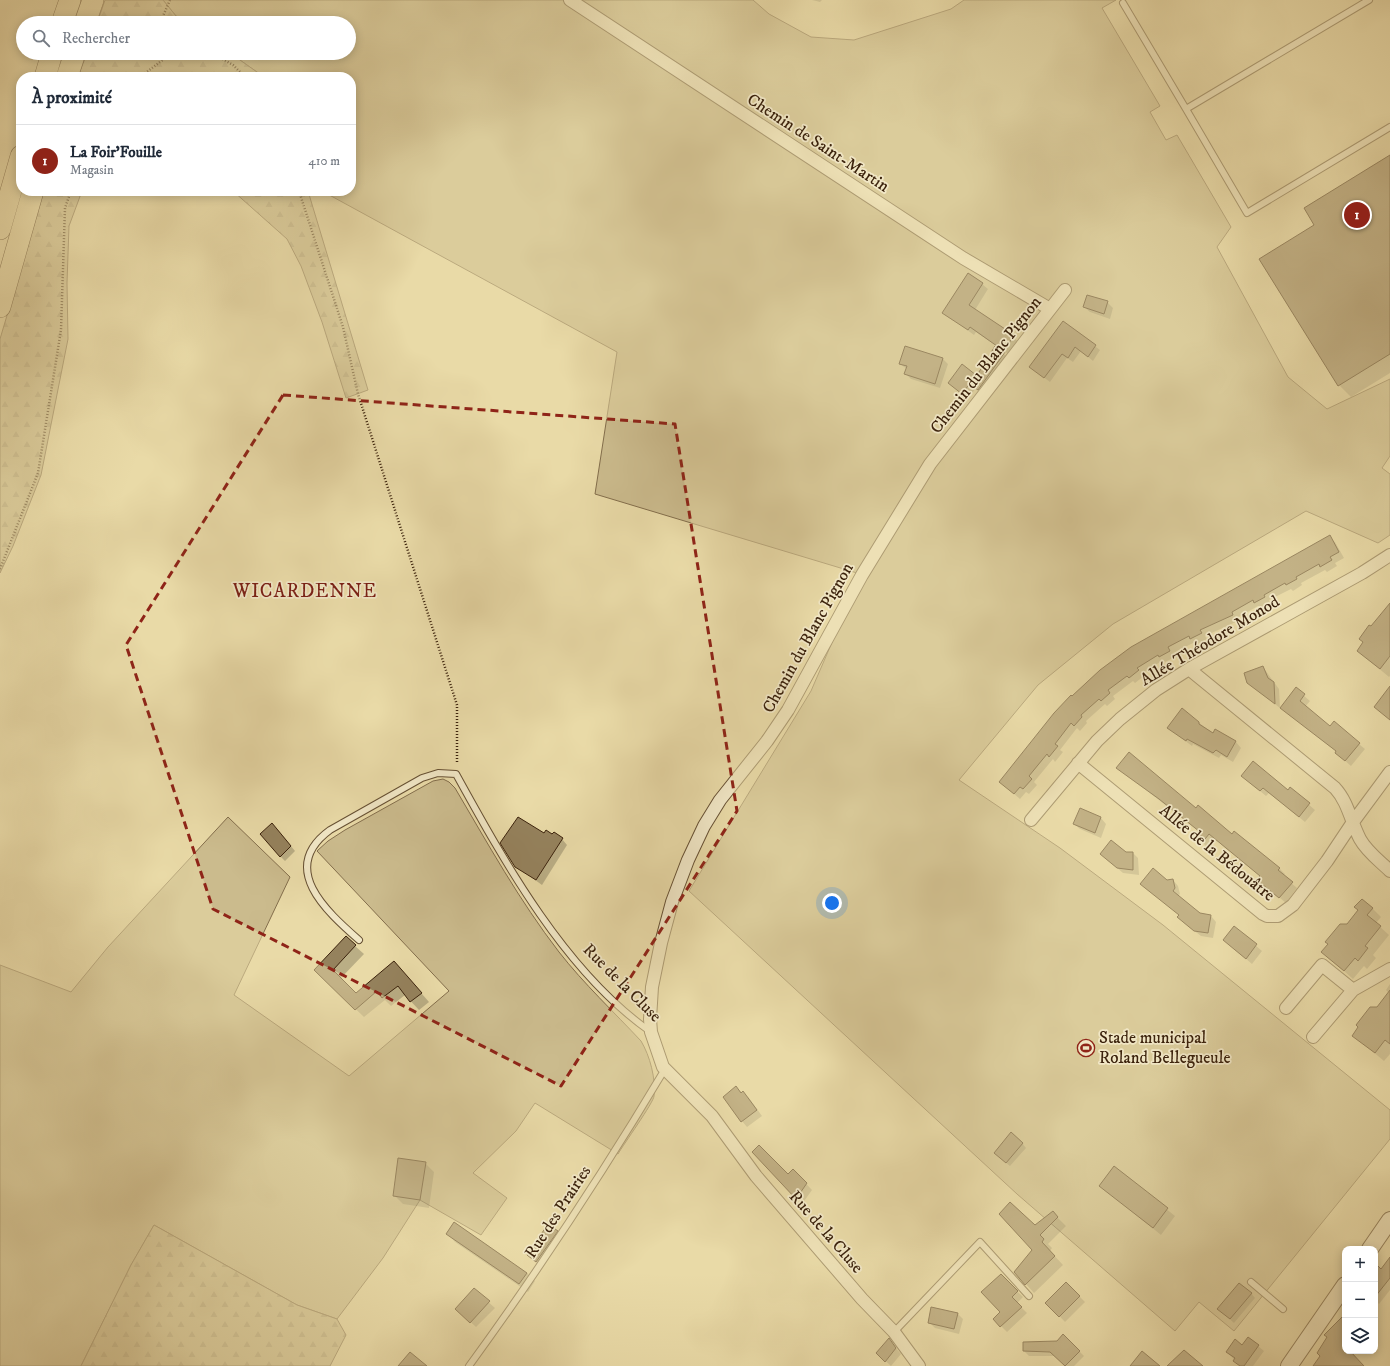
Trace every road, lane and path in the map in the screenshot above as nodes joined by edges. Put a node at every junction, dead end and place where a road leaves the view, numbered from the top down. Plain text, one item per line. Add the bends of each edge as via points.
1 (70, 0) edge
2 (93, 0) edge
3 (170, 0) edge
4 (570, 0) edge
5 (1368, 0) edge
6 (1123, 3) dead end
7 (64, 16) edge
8 (87, 16) edge
9 (163, 16) edge
10 (50, 60) edge
11 (73, 60) edge
12 (163, 60) edge
13 (224, 60) edge
14 (46, 72) edge
15 (69, 72) edge
16 (147, 72) edge
17 (240, 72) edge
18 (1186, 109) junction
19 (1390, 127) edge
20 (16, 174) edge
21 (32, 196) edge
22 (69, 196) edge
23 (301, 196) edge
24 (0, 230) edge
25 (1065, 290) dead end
26 (0, 307) edge
27 (1050, 309) junction
28 (1390, 555) edge
29 (0, 569) edge
30 (1190, 669) junction
31 (1078, 763) junction
32 (1390, 772) edge
33 (456, 774) junction
34 (1031, 820) dead end
35 (1353, 822) junction
36 (1390, 871) edge
37 (359, 940) dead end
38 (1390, 969) edge
39 (1353, 990) junction
40 (1286, 1008) dead end
41 (651, 1032) junction
42 (1312, 1037) dead end
43 (665, 1070) junction
44 (1390, 1220) edge
45 (1372, 1246) edge
46 (1251, 1282) dead end
47 (1342, 1289) edge
48 (1029, 1296) dead end
49 (1282, 1309) dead end
50 (894, 1332) junction
51 (469, 1366) edge
52 (919, 1366) edge
53 (1289, 1366) edge

1 - 7 highway
2 - 8 highway
3 - 9 path
4 - 27 street, Chemin de Saint-Martin via 963,258
5 - 18 lane
6 - 18 lane
10 - 14 highway
11 - 15 highway
12 - 16 path
13 - 17 path
18 - 19 lane via 1247,213
20 - 24 highway
21 - 26 highway
22 - 29 path via 65,208 61,330 38,473
23 - 33 path via 343,327 358,394 457,705
25 - 27 street, Chemin du Blanc Pignon
27 - 41 street, Chemin du Blanc Pignon via 930,464 862,575 782,721 720,800 704,826 682,873 661,943 652,988
28 - 30 street, Allée Théodore Monod via 1354,578
30 - 31 street, Allée Théodore Monod via 1156,690 1120,719
30 - 35 street via 1335,788 1340,793
31 - 34 street, Allée Théodore Monod
31 - 35 street, Allée de la Bédouâtre via 1267,916 1284,914 1294,905 1328,861
32 - 35 street, Allée de la Bédouâtre
33 - 37 lane via 438,773 422,778 330,830 315,843 309,854 306,873 310,885 334,917
33 - 41 lane, Rue de la Cluse via 516,878 563,946 622,1009
35 - 36 street via 1364,846
38 - 39 street
39 - 40 street via 1322,965
39 - 42 street
41 - 43 street, Rue de la Cluse
43 - 50 street, Rue de la Cluse via 712,1116 756,1176 868,1306
43 - 51 lane, Rue des Prairies via 536,1272
44 - 45 main road
46 - 49 lane
47 - 53 main road
48 - 50 lane via 980,1242
50 - 52 street, Rue de la Cluse

